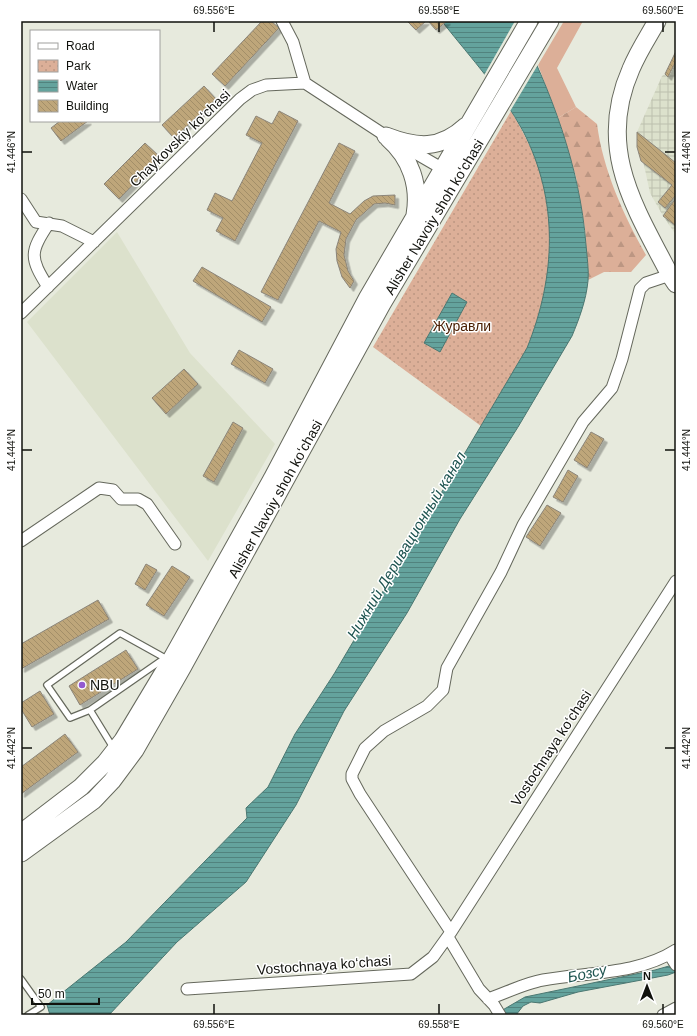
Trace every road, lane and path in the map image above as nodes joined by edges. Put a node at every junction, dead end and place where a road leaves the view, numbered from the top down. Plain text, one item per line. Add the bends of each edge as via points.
1 (282, 21) edge
2 (529, 21) edge
3 (550, 21) edge
4 (656, 23) edge
5 (305, 83) junction
6 (476, 112) junction
7 (386, 136) junction
8 (443, 169) junction
9 (458, 178) junction
10 (21, 199) edge
11 (415, 217) junction
12 (49, 224) junction
13 (94, 242) junction
14 (673, 280) edge
15 (48, 286) junction
16 (21, 313) edge
17 (21, 541) edge
18 (175, 544) dead end
19 (676, 581) edge
20 (168, 659) junction
21 (90, 710) junction
22 (116, 751) junction
23 (21, 833) edge
24 (21, 853) edge
25 (450, 935) junction
26 (672, 952) edge
27 (676, 965) edge
28 (21, 979) edge
29 (187, 989) dead end
30 (494, 1006) edge
31 (676, 1008) edge
32 (28, 1015) edge
33 (662, 1015) edge

1 - 5 street via 293,42
2 - 6 main road
3 - 9 main road, Alisher Navoiy shoh koʻchasi
4 - 14 main road via 634,62 625,85 618,120 618,149 629,192
5 - 7 street
5 - 13 street, Chaykovskiy ko‘chasi via 266,85 252,90 240,99
6 - 7 main road via 460,132 436,144 414,145
6 - 8 main road, Alisher Navoiy shoh koʻchasi
7 - 8 street
7 - 11 main road via 401,150 411,170 417,199
8 - 9 main road
8 - 11 main road, Alisher Navoiy shoh koʻchasi
9 - 24 main road, Alisher Navoiy shoh koʻchasi via 382,304 135,750 112,782 94,800
10 - 12 street via 36,222
11 - 20 main road, Alisher Navoiy shoh koʻchasi via 368,297 272,478
12 - 13 street via 62,226
12 - 15 street via 33,249 34,260
13 - 15 street, Chaykovskiy ko‘chasi
14 - 25 street via 646,283 640,289 615,383 583,422 523,525 501,572 447,668 442,690 427,706 384,731 367,746 352,774 354,784
15 - 16 street, Chaykovskiy ko‘chasi
17 - 18 street via 99,488 113,490 121,499 138,499 147,504
19 - 25 street, Vostochnaya ko‘chasi
20 - 21 lane
20 - 21 lane via 120,633 47,685 70,718
20 - 22 main road, Alisher Navoiy shoh koʻchasi
21 - 22 lane
22 - 23 main road, Alisher Navoiy shoh koʻchasi via 77,791
25 - 29 street, Vostochnaya ko‘chasi via 433,957 411,974
25 - 30 street via 479,989
26 - 27 street
26 - 30 street via 645,965 542,980
28 - 32 lane via 41,1007
31 - 33 street

